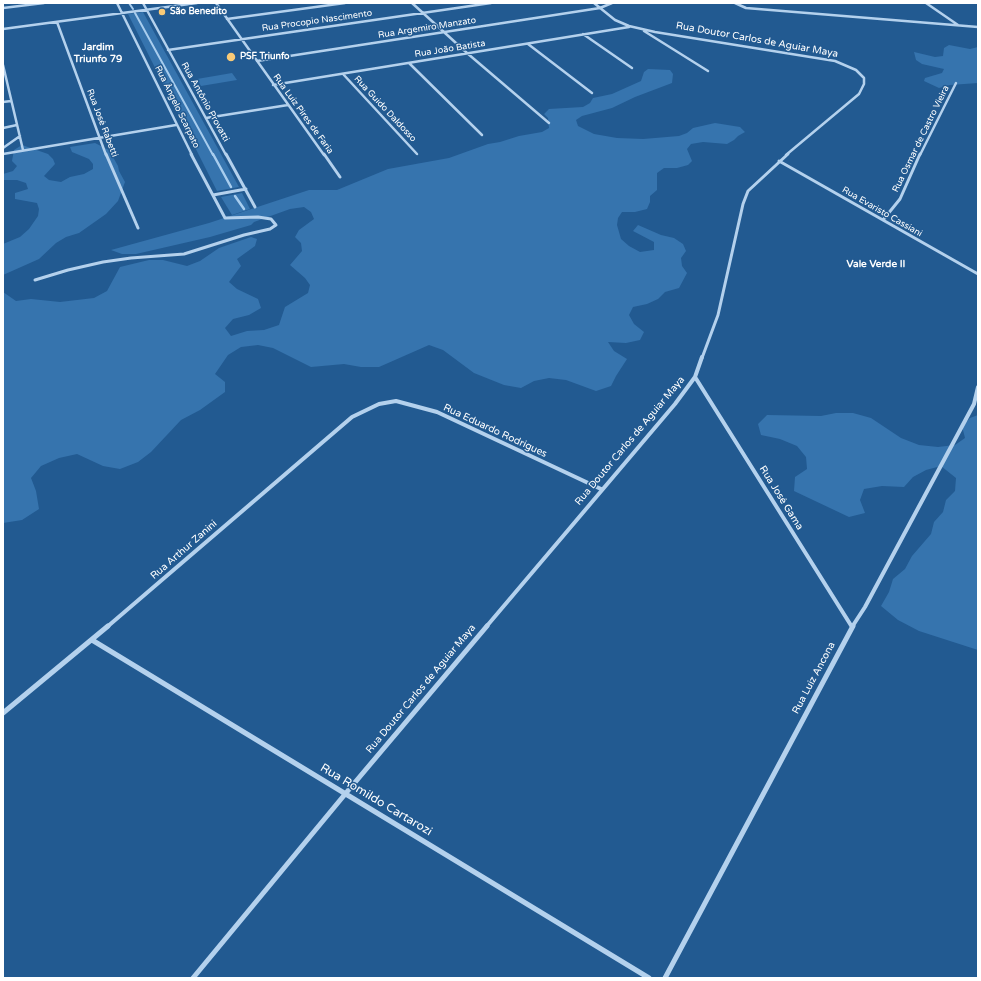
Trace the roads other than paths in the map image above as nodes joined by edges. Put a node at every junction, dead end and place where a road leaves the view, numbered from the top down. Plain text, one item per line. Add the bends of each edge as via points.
1 (44, 3) edge
2 (117, 3) edge
3 (143, 3) edge
4 (198, 3) edge
5 (216, 3) edge
6 (345, 3) edge
7 (412, 3) edge
8 (491, 3) edge
9 (594, 3) edge
10 (612, 3) edge
11 (735, 3) edge
12 (926, 3) edge
13 (3, 8) edge
14 (600, 8) junction
15 (147, 10) junction
16 (123, 13) junction
17 (423, 13) junction
18 (227, 19) junction
19 (57, 22) junction
20 (629, 26) junction
21 (959, 26) junction
22 (978, 27) edge
23 (3, 29) edge
24 (642, 30) junction
25 (444, 32) junction
26 (583, 34) junction
27 (242, 39) junction
28 (528, 44) junction
29 (168, 50) junction
30 (467, 53) junction
31 (257, 61) junction
32 (409, 63) junction
33 (3, 65) edge
34 (632, 68) dead end
35 (708, 71) dead end
36 (4, 74) edge
37 (342, 74) junction
38 (956, 83) dead end
39 (273, 85) junction
40 (592, 93) dead end
41 (11, 100) junction
42 (3, 102) edge
43 (288, 105) junction
44 (206, 118) junction
45 (549, 122) dead end
46 (17, 125) junction
47 (176, 125) junction
48 (3, 128) edge
49 (482, 135) dead end
50 (20, 136) junction
51 (99, 138) junction
52 (3, 148) edge
53 (23, 150) junction
54 (3, 154) edge
55 (417, 154) dead end
56 (779, 161) junction
57 (340, 177) dead end
58 (246, 190) junction
59 (213, 195) junction
60 (255, 206) dead end
61 (883, 220) junction
62 (138, 228) dead end
63 (978, 274) edge
64 (35, 280) dead end
65 (695, 377) junction
66 (978, 387) edge
67 (379, 404) joint
68 (601, 489) junction
69 (852, 628) junction
70 (92, 640) junction
71 (3, 713) edge
72 (346, 793) junction
73 (193, 978) edge
74 (650, 978) edge
75 (665, 978) edge

1 - 13 street
2 - 16 street, Rua Ângelo Scarpato
3 - 15 street, Rua Antônio Provatti
4 - 15 street
5 - 18 street, Rua Luiz Pires de Faria
6 - 18 street
7 - 17 street
8 - 17 street, Rua Procopio Nascimento
9 - 14 street, Rua Doutor Carlos de Aguiar Maya
10 - 14 street, Rua Argemiro Manzato
11 - 21 street via 746,8
12 - 21 street
14 - 20 street, Rua Doutor Carlos de Aguiar Maya
14 - 25 street, Rua Argemiro Manzato
15 - 16 street
15 - 29 street, Rua Antônio Provatti
16 - 19 street
16 - 47 street, Rua Ângelo Scarpato
17 - 25 street
17 - 27 street, Rua Procopio Nascimento
18 - 27 street, Rua Luiz Pires de Faria
19 - 23 street
19 - 51 street, Rua José Rabetti
20 - 24 street, Rua Doutor Carlos de Aguiar Maya
20 - 26 street, Rua João Batista
21 - 22 street
24 - 35 street
24 - 56 street, Rua Doutor Carlos de Aguiar Maya via 835,61 856,70 864,78 859,94
25 - 30 street
25 - 31 street, Rua Argemiro Manzato
26 - 28 street, Rua João Batista
26 - 34 street
27 - 29 street, Rua Procopio Nascimento
27 - 31 street, Rua Luiz Pires de Faria
28 - 30 street, Rua João Batista
28 - 40 street
29 - 44 street, Rua Antônio Provatti
30 - 32 street, Rua João Batista
30 - 45 street
31 - 39 street, Rua Luiz Pires de Faria
32 - 37 street, Rua João Batista
32 - 49 street
33 - 36 street
36 - 41 street
37 - 39 street, Rua João Batista
37 - 55 street, Rua Guido Daldosso
38 - 61 street, Rua Osmar de Castro Vieira via 910,174 900,200
39 - 43 street, Rua Luiz Pires de Faria
41 - 42 street
41 - 46 street
43 - 44 street
43 - 57 street, Rua Luiz Pires de Faria
44 - 58 street, Rua Antônio Provatti
46 - 48 street
46 - 50 street
47 - 51 street
47 - 59 street, Rua Ângelo Scarpato
50 - 52 street
50 - 53 street
51 - 53 street
51 - 62 street, Rua José Rabetti
53 - 54 street
56 - 61 street, Rua Evaristo Cassiani
56 - 65 street, Rua Doutor Carlos de Aguiar Maya via 748,191 745,198 718,315
58 - 59 street
58 - 60 street, Rua Antônio Provatti
59 - 64 street, Rua Ângelo Scarpato via 225,218 258,217 271,219 276,225 184,254 103,262
61 - 63 street, Rua Evaristo Cassiani
65 - 68 street, Rua Doutor Carlos de Aguiar Maya via 675,404
65 - 69 street, Rua José Gama
66 - 69 street, Rua Luiz Ancona via 974,404
67 - 68 street, Rua Eduardo Rodrigues via 396,401 437,412
67 - 70 street, Rua Arthur Zanini via 352,417
68 - 72 street, Rua Doutor Carlos de Aguiar Maya
69 - 75 street, Rua Luiz Ancona
70 - 71 street, Rua Arthur Zanini
70 - 72 street, Rua Romildo Cartarozi
72 - 73 street, Rua Doutor Carlos de Aguiar Maya
72 - 74 street, Rua Romildo Cartarozi

